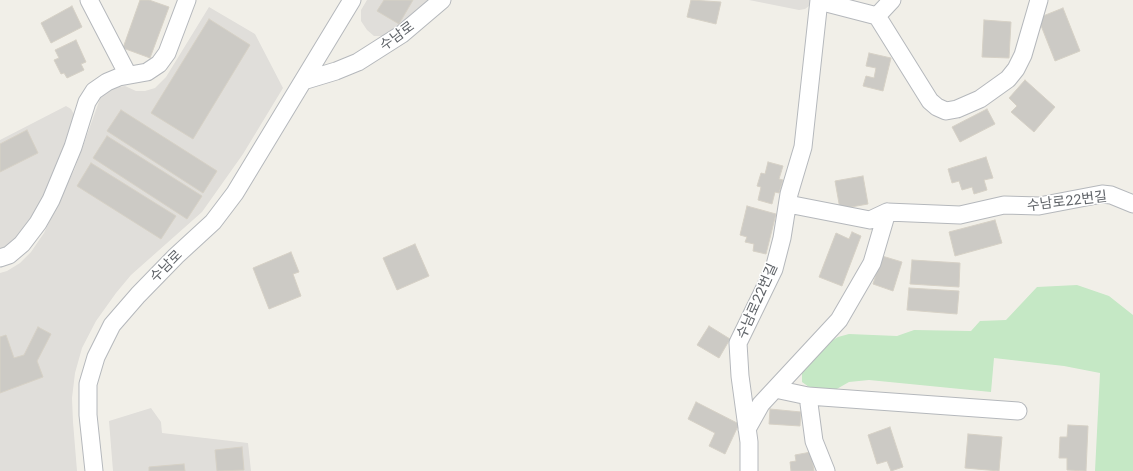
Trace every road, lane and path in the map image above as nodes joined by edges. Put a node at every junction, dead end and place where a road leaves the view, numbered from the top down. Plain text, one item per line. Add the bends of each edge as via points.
1 (89, 0) edge
2 (187, 0) edge
3 (352, 0) edge
4 (442, 0) edge
5 (892, 0) edge
6 (1039, 0) edge
7 (819, 1) edge
8 (877, 16) junction
9 (128, 75) junction
10 (303, 81) junction
11 (788, 204) junction
12 (1133, 204) edge
13 (887, 212) junction
14 (0, 258) edge
15 (775, 389) junction
16 (808, 396) junction
17 (1018, 411) dead end
18 (747, 429) junction
19 (94, 471) edge
20 (749, 471) edge
21 (826, 471) edge

1 - 9 street
2 - 9 street via 167,53 159,64 147,72
3 - 10 street, 수남로
4 - 10 street, 수남로 via 402,34 358,62 336,72
5 - 8 street
6 - 8 street via 1016,70 980,99 946,111 930,100
7 - 8 street
7 - 11 street, 수남로22번길 via 803,147
9 - 14 street via 106,82 94,91 87,102 73,147 51,200 22,244 9,255
10 - 19 street, 수남로 via 235,193 213,222 170,261 112,325 96,357 88,384 88,415
11 - 13 street, 수남로22번길 via 870,220
11 - 18 street, 수남로22번길 via 774,269 738,343
12 - 13 street, 수남로22번길 via 1102,194 1039,206 1004,205 960,215
13 - 15 street via 872,263 839,320
15 - 16 street
15 - 18 street via 761,404
16 - 17 street
16 - 21 street via 814,441
18 - 20 street, 수남로22번길

